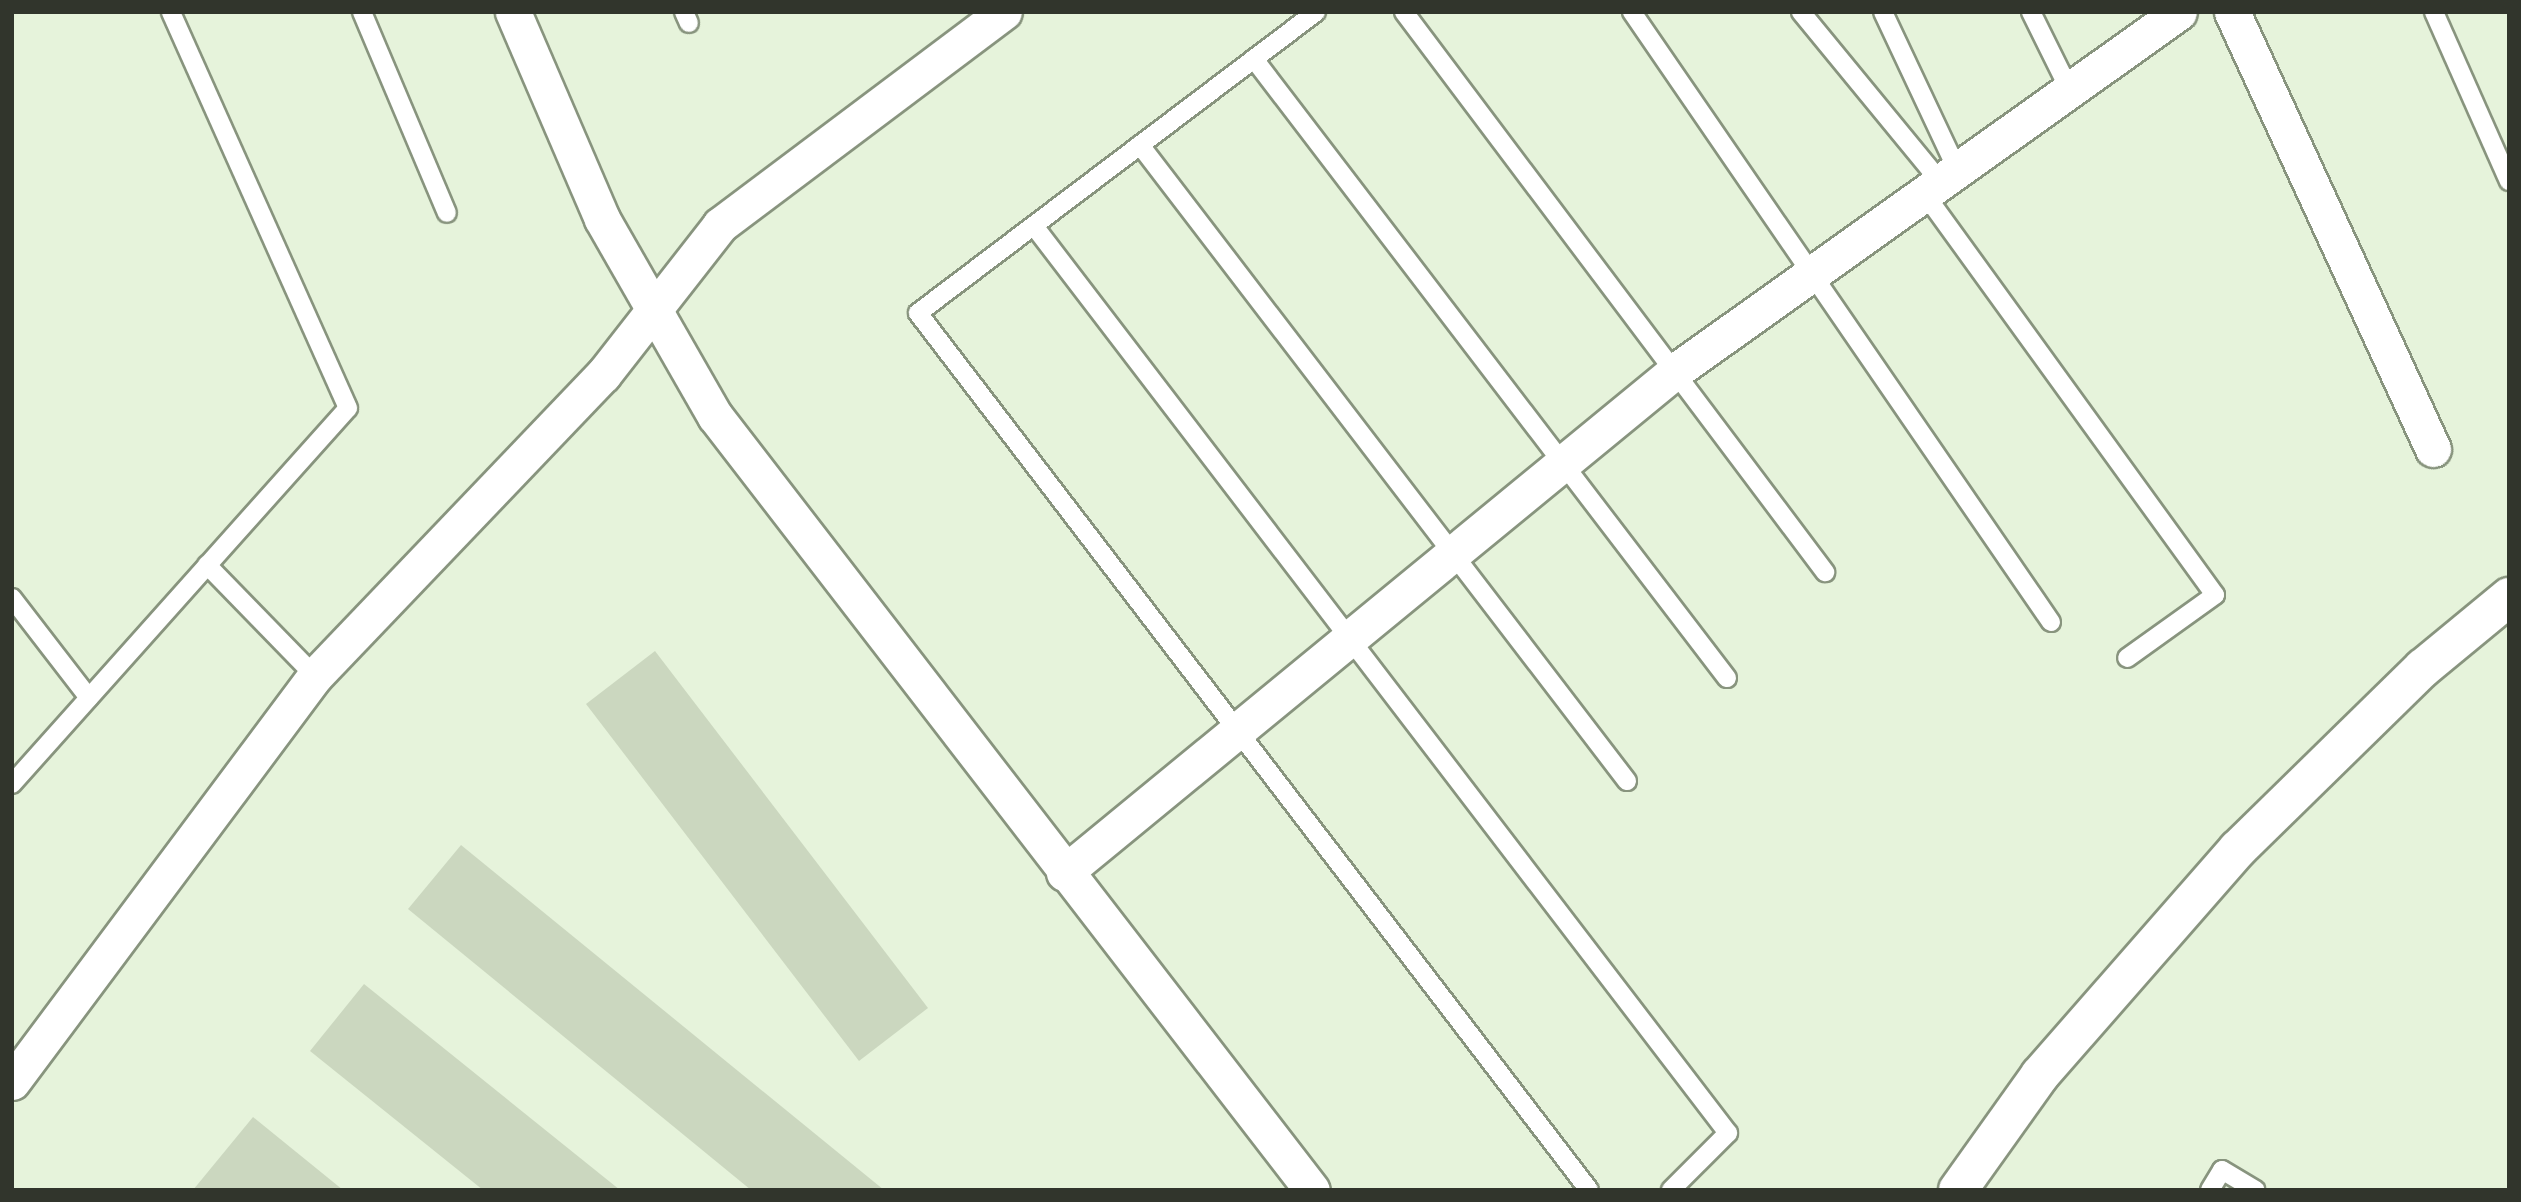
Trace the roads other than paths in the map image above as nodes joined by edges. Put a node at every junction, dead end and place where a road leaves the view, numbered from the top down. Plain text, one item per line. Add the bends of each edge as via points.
1 (170, 12) edge
2 (362, 12) edge
3 (513, 12) edge
4 (1004, 12) edge
5 (1316, 12) edge
6 (1404, 12) edge
7 (1632, 12) edge
8 (1801, 12) edge
9 (1882, 12) edge
10 (2031, 12) edge
11 (2179, 12) edge
12 (2232, 12) edge
13 (2434, 12) edge
14 (1254, 59) junction
15 (2069, 89) junction
16 (1140, 145) junction
17 (1940, 181) junction
18 (2509, 181) edge
19 (447, 213) dead end
20 (1034, 226) junction
21 (1811, 274) junction
22 (653, 312) junction
23 (1674, 372) junction
24 (2433, 449) dead end
25 (1563, 463) junction
26 (1453, 554) junction
27 (207, 565) junction
28 (1825, 572) dead end
29 (2509, 597) edge
30 (12, 598) edge
31 (2051, 622) dead end
32 (1349, 639) junction
33 (2127, 657) dead end
34 (315, 676) junction
35 (1727, 678) dead end
36 (89, 698) junction
37 (1238, 731) junction
38 (1627, 781) dead end
39 (12, 784) edge
40 (1064, 873) junction
41 (12, 1082) edge
42 (1312, 1190) edge
43 (1589, 1190) edge
44 (1671, 1190) edge
45 (1958, 1190) edge
46 (2210, 1190) edge
47 (2255, 1190) edge

1 - 27 lane via 348,408
2 - 19 lane
3 - 22 street via 602,219
4 - 22 street via 720,226
5 - 14 lane
6 - 23 lane
7 - 21 lane
8 - 17 lane
9 - 17 lane
10 - 15 lane
11 - 15 street
12 - 24 street
13 - 18 lane
14 - 16 lane
14 - 25 lane
15 - 17 street
16 - 20 lane
16 - 26 lane
17 - 21 street
17 - 33 lane via 2215,595
20 - 32 lane
20 - 37 lane via 918,313
21 - 23 street
21 - 31 lane
22 - 34 street via 603,375
22 - 40 street via 715,416
23 - 25 street
23 - 28 lane
25 - 26 street
25 - 35 lane
26 - 32 street
26 - 38 lane
27 - 34 lane
27 - 36 lane
29 - 45 street via 2423,668 2238,849 2040,1075
30 - 36 lane
32 - 37 street
32 - 44 lane via 1728,1133
34 - 41 street
36 - 39 lane
37 - 40 street
37 - 43 lane
40 - 42 street
46 - 47 lane via 2222,1170

